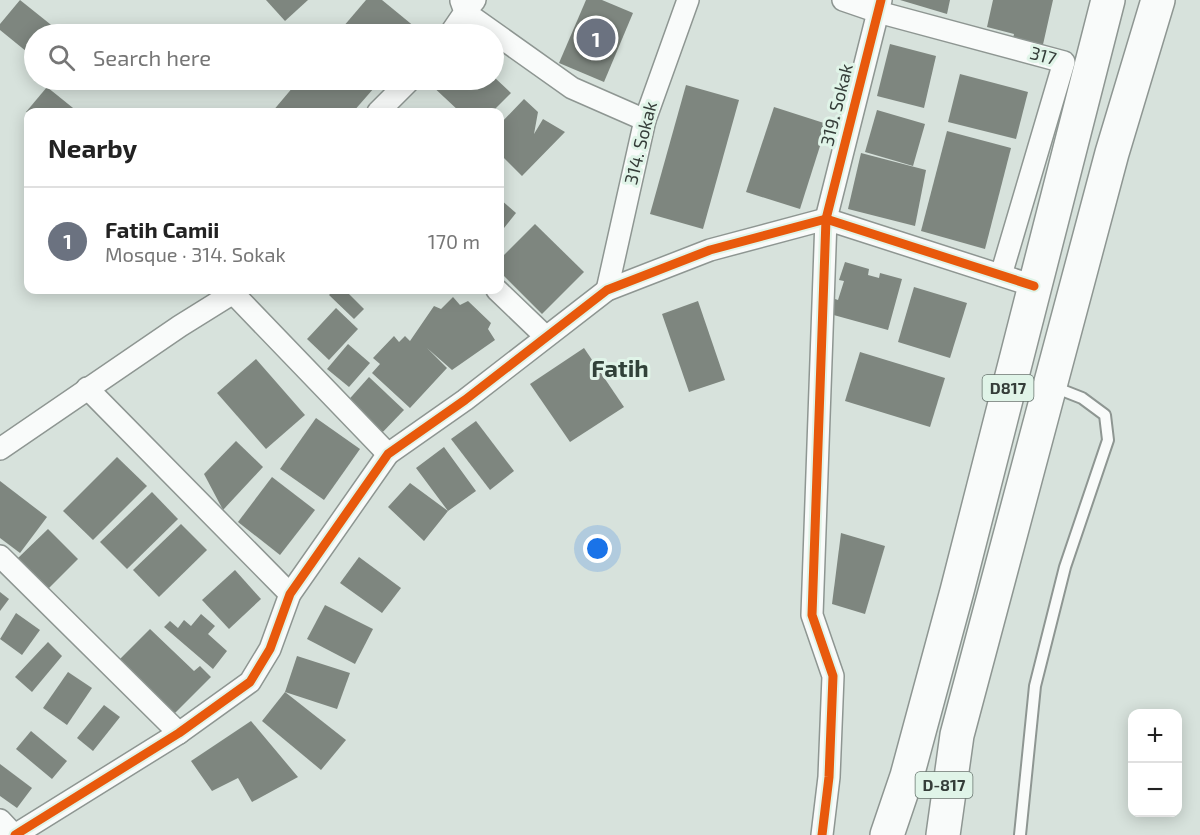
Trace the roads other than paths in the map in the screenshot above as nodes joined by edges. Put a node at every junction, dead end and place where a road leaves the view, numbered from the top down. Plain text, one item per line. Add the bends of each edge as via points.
1 (688, 0) edge
2 (843, 0) edge
3 (1108, 0) edge
4 (1158, 0) edge
5 (467, 4) edge
6 (879, 6) edge
7 (456, 24) edge
8 (492, 24) edge
9 (504, 34) edge
10 (400, 90) edge
11 (382, 108) edge
12 (645, 120) junction
13 (826, 219) junction
14 (1001, 275) junction
15 (1034, 286) junction
16 (607, 290) junction
17 (229, 294) edge
18 (237, 294) edge
19 (501, 294) edge
20 (544, 336) junction
21 (1051, 386) junction
22 (87, 388) junction
23 (0, 448) edge
24 (388, 454) junction
25 (0, 556) edge
26 (290, 594) junction
27 (180, 733) junction
28 (957, 735) junction
29 (907, 776) junction
30 (0, 820) edge
31 (15, 835) edge
32 (822, 835) edge
33 (887, 835) edge
34 (893, 835) edge
35 (931, 835) edge
36 (943, 835) edge
37 (1020, 835) edge

1 - 12 street, 314. Sokak
2 - 6 street, 317
3 - 15 highway, D817
4 - 21 highway, D817 via 1112,153
5 - 7 street
5 - 8 street
6 - 13 street, 319. Sokak
6 - 14 street, 317 via 1064,62
9 - 12 street via 572,88
10 - 11 street
12 - 16 street, 314. Sokak
13 - 14 street
13 - 16 street via 710,250
13 - 32 street, 319. Sokak via 812,615 833,676
14 - 15 street
15 - 29 highway, D817
16 - 20 street
17 - 22 street
18 - 24 street via 281,346 315,376
19 - 20 street
20 - 24 street via 465,400
21 - 28 highway, D817
21 - 37 lane via 1082,398 1105,414 1109,432 1065,567 1035,686
22 - 23 street
22 - 26 street
24 - 26 street
25 - 27 street
26 - 27 street via 270,649 250,682
27 - 31 street
28 - 35 highway, D-817
28 - 36 highway
29 - 33 highway
29 - 34 highway, D-817
30 - 31 street

